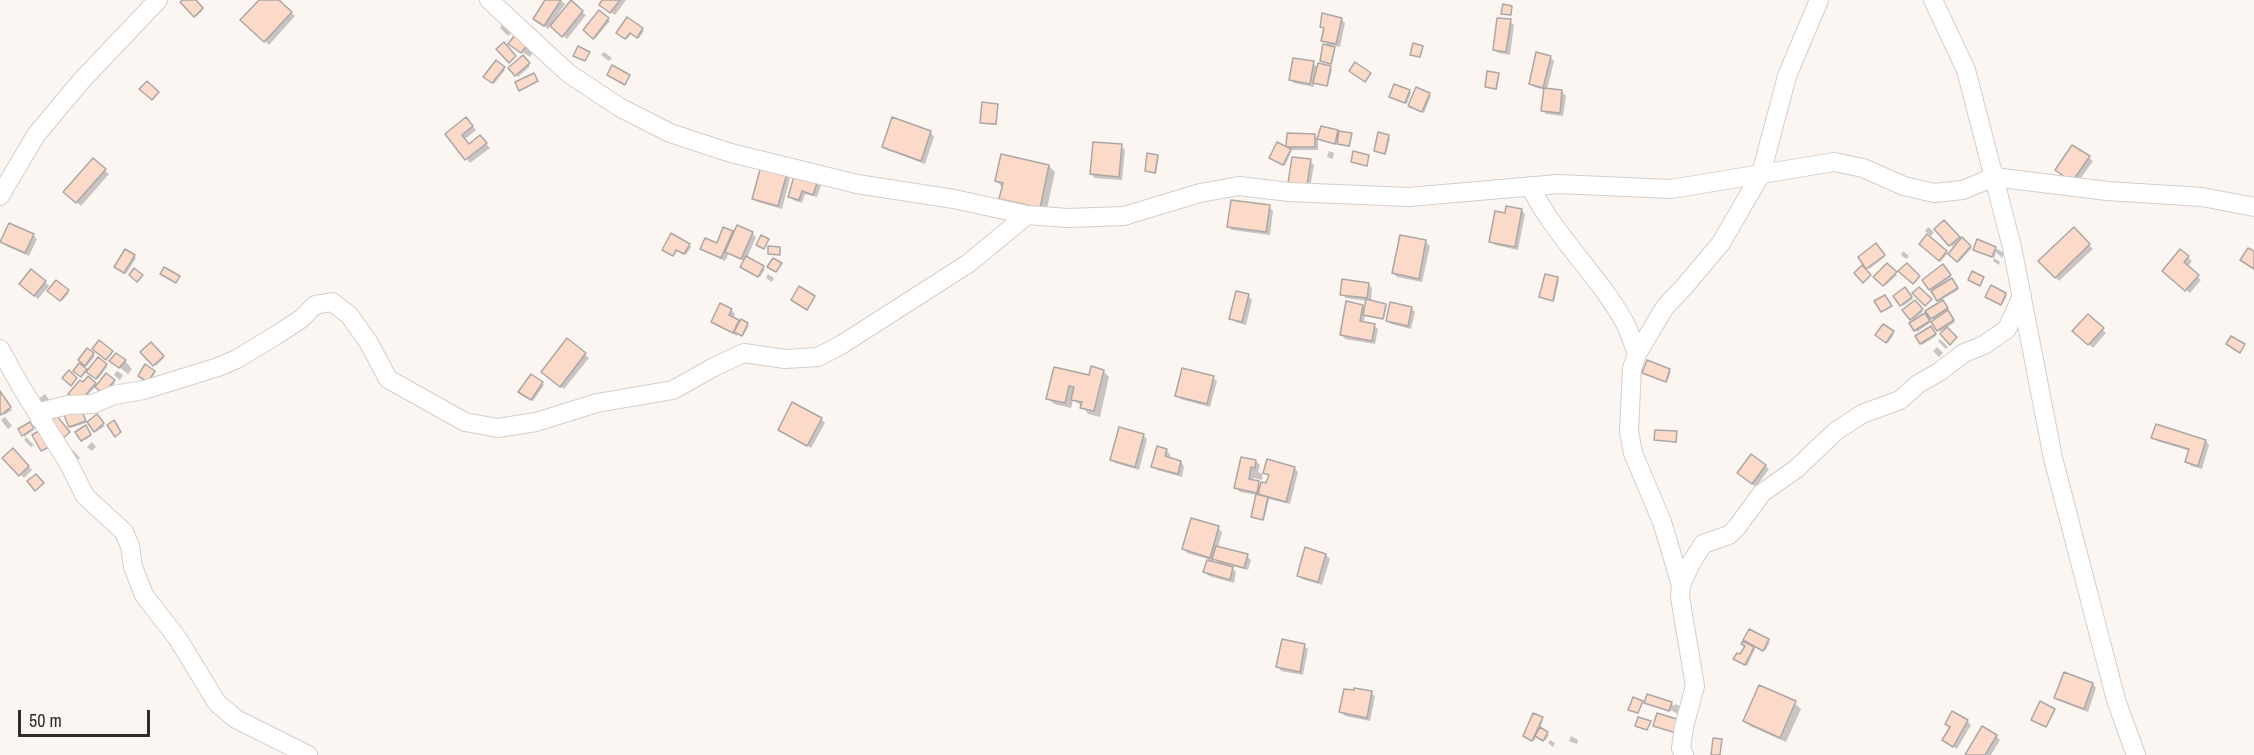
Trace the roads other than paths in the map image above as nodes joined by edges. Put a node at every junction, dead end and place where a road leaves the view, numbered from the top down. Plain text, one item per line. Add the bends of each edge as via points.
1 (158, 0) edge
2 (489, 0) edge
3 (1819, 0) edge
4 (1933, 0) edge
5 (1761, 174) junction
6 (1994, 177) junction
7 (1530, 186) junction
8 (0, 196) edge
9 (2254, 207) edge
10 (1027, 215) junction
11 (2022, 296) junction
12 (0, 349) edge
13 (1637, 354) junction
14 (40, 418) junction
15 (1681, 585) junction
16 (308, 755) edge
17 (1684, 755) edge
18 (2136, 755) edge

1 - 8 street via 36,135
2 - 10 street via 567,73 619,107 670,133 731,153 857,184
3 - 5 street via 1787,76
4 - 6 street via 1966,70
5 - 6 street via 1834,162 1934,193 1963,190
5 - 7 street via 1671,189
5 - 13 street via 1721,243 1665,307
6 - 9 street via 2202,197
6 - 11 street
7 - 10 street via 1408,197 1239,186 1200,193 1124,216
7 - 13 street via 1541,209 1626,324
10 - 14 street via 969,262 818,357 744,353 673,390 597,403 536,422 498,428 465,423 419,398 388,379 349,315 332,302 315,305 301,319 237,359 93,404 44,411
11 - 15 street via 2007,329 1964,353 1900,400 1862,414 1836,431 1796,469 1762,493 1729,535 1703,544
11 - 18 street via 2053,458 2116,700
12 - 14 street
13 - 15 street via 1632,368 1629,431 1633,453 1662,522
14 - 16 street via 85,496 124,532 144,594 178,639 217,703 236,719
15 - 17 street via 1695,686 1684,727

